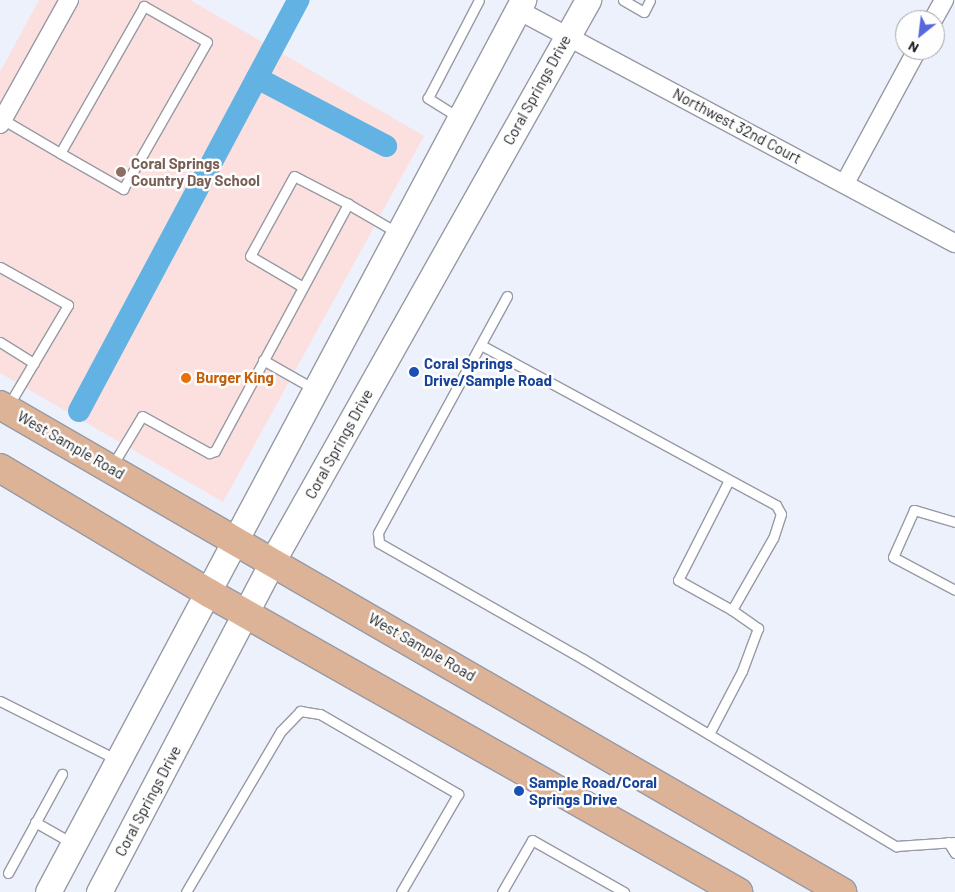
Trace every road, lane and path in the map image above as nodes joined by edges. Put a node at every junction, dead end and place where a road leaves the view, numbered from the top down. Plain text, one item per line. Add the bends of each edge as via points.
1 (69, 0) edge
2 (479, 0) edge
3 (588, 0) edge
4 (623, 0) edge
5 (650, 0) edge
6 (520, 5) edge
7 (567, 38) junction
8 (912, 60) edge
9 (460, 119) junction
10 (1, 122) edge
11 (60, 152) junction
12 (845, 183) junction
13 (348, 204) junction
14 (400, 234) junction
15 (955, 243) edge
16 (0, 267) edge
17 (303, 287) junction
18 (507, 296) dead end
19 (0, 342) edge
20 (481, 345) junction
21 (263, 360) junction
22 (34, 363) junction
23 (317, 390) junction
24 (3, 407) edge
25 (0, 468) edge
26 (111, 468) junction
27 (728, 482) junction
28 (955, 522) edge
29 (238, 540) junction
30 (273, 560) junction
31 (955, 590) edge
32 (209, 593) junction
33 (732, 610) junction
34 (246, 614) junction
35 (0, 701) edge
36 (709, 734) junction
37 (118, 760) junction
38 (62, 774) dead end
39 (35, 822) junction
40 (951, 842) edge
41 (74, 844) junction
42 (955, 853) edge
43 (8, 873) dead end
44 (48, 892) edge
45 (99, 892) edge
46 (186, 892) edge
47 (401, 892) edge
48 (502, 892) edge
49 (624, 892) edge
50 (738, 892) edge
51 (842, 892) edge

1 - 10 street
2 - 9 lane via 428,98
3 - 7 main road, Coral Springs Drive
4 - 5 lane via 644,12
6 - 7 street, Northwest 32nd Court
6 - 9 main road
7 - 12 street, Northwest 32nd Court
7 - 30 main road, Coral Springs Drive
8 - 12 street
9 - 14 main road
10 - 11 lane
11 - 11 lane via 123,189 207,42 144,6
12 - 15 street, Northwest 32nd Court
13 - 14 lane
13 - 17 lane
13 - 17 lane via 294,176 276,208 250,256
14 - 23 main road
16 - 22 lane via 68,305
17 - 21 lane
18 - 20 lane
19 - 22 lane
20 - 27 lane
20 - 36 lane via 378,533 379,543
21 - 23 lane
21 - 26 lane via 214,451 209,453 142,416
22 - 24 lane
23 - 29 main road
24 - 26 main road, West Sample Road
25 - 32 main road
26 - 29 main road, West Sample Road
27 - 33 lane via 776,505 781,514 772,538
27 - 33 lane via 678,580
28 - 31 lane via 914,510 893,557
29 - 30 main road, West Sample Road
29 - 32 main road
30 - 34 main road, Coral Springs Drive
30 - 51 main road, West Sample Road
32 - 34 main road
32 - 37 main road
33 - 36 lane via 758,628 742,671
34 - 45 main road, Coral Springs Drive
34 - 50 main road
35 - 37 lane
36 - 40 lane via 896,846
37 - 41 main road
38 - 39 lane
39 - 41 lane
39 - 43 lane
40 - 42 lane
41 - 44 main road
46 - 47 lane via 281,731 300,711 320,714 458,794
48 - 49 lane via 532,840

